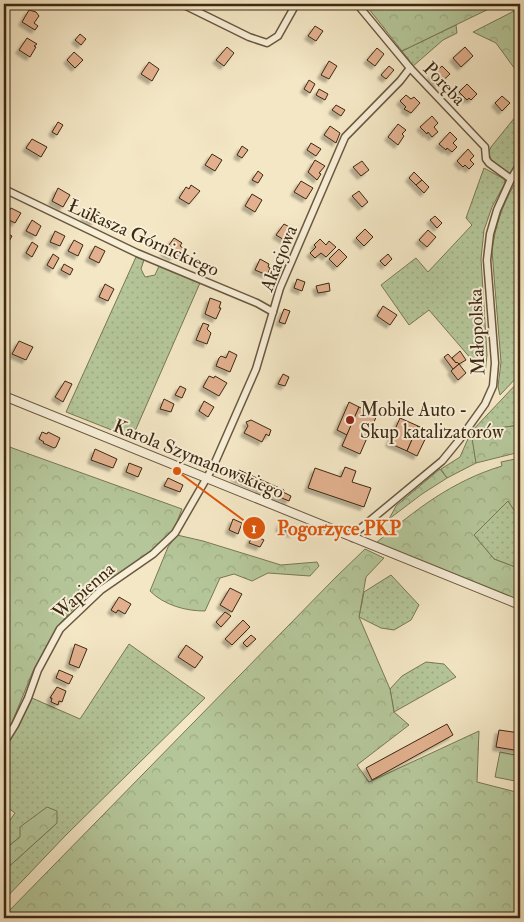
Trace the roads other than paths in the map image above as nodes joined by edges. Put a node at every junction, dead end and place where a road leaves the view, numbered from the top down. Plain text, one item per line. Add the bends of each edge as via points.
1 (182, 4) edge
2 (296, 4) edge
3 (357, 4) edge
4 (410, 68) junction
5 (520, 164) edge
6 (511, 179) junction
7 (4, 189) edge
8 (273, 312) junction
9 (4, 396) edge
10 (206, 478) junction
11 (353, 538) junction
12 (520, 605) edge
13 (4, 743) edge

1 - 2 street via 264,43 278,36
3 - 4 street, Poręba
4 - 6 street, Poręba via 485,147 486,159 492,167
4 - 8 street, Akacjowa via 345,137
5 - 6 street, Małopolska
6 - 11 street, Małopolska via 497,210 487,260 495,363 493,386 485,404 442,461 355,532
7 - 8 street, Łukasza Górnickiego via 137,253
8 - 10 street, Akacjowa via 256,368
9 - 10 street, Karola Szymanowskiego
10 - 11 street, Karola Szymanowskiego
10 - 13 street, Wapienna via 175,533 153,554 84,604 60,629
11 - 12 street, Karola Szymanowskiego

